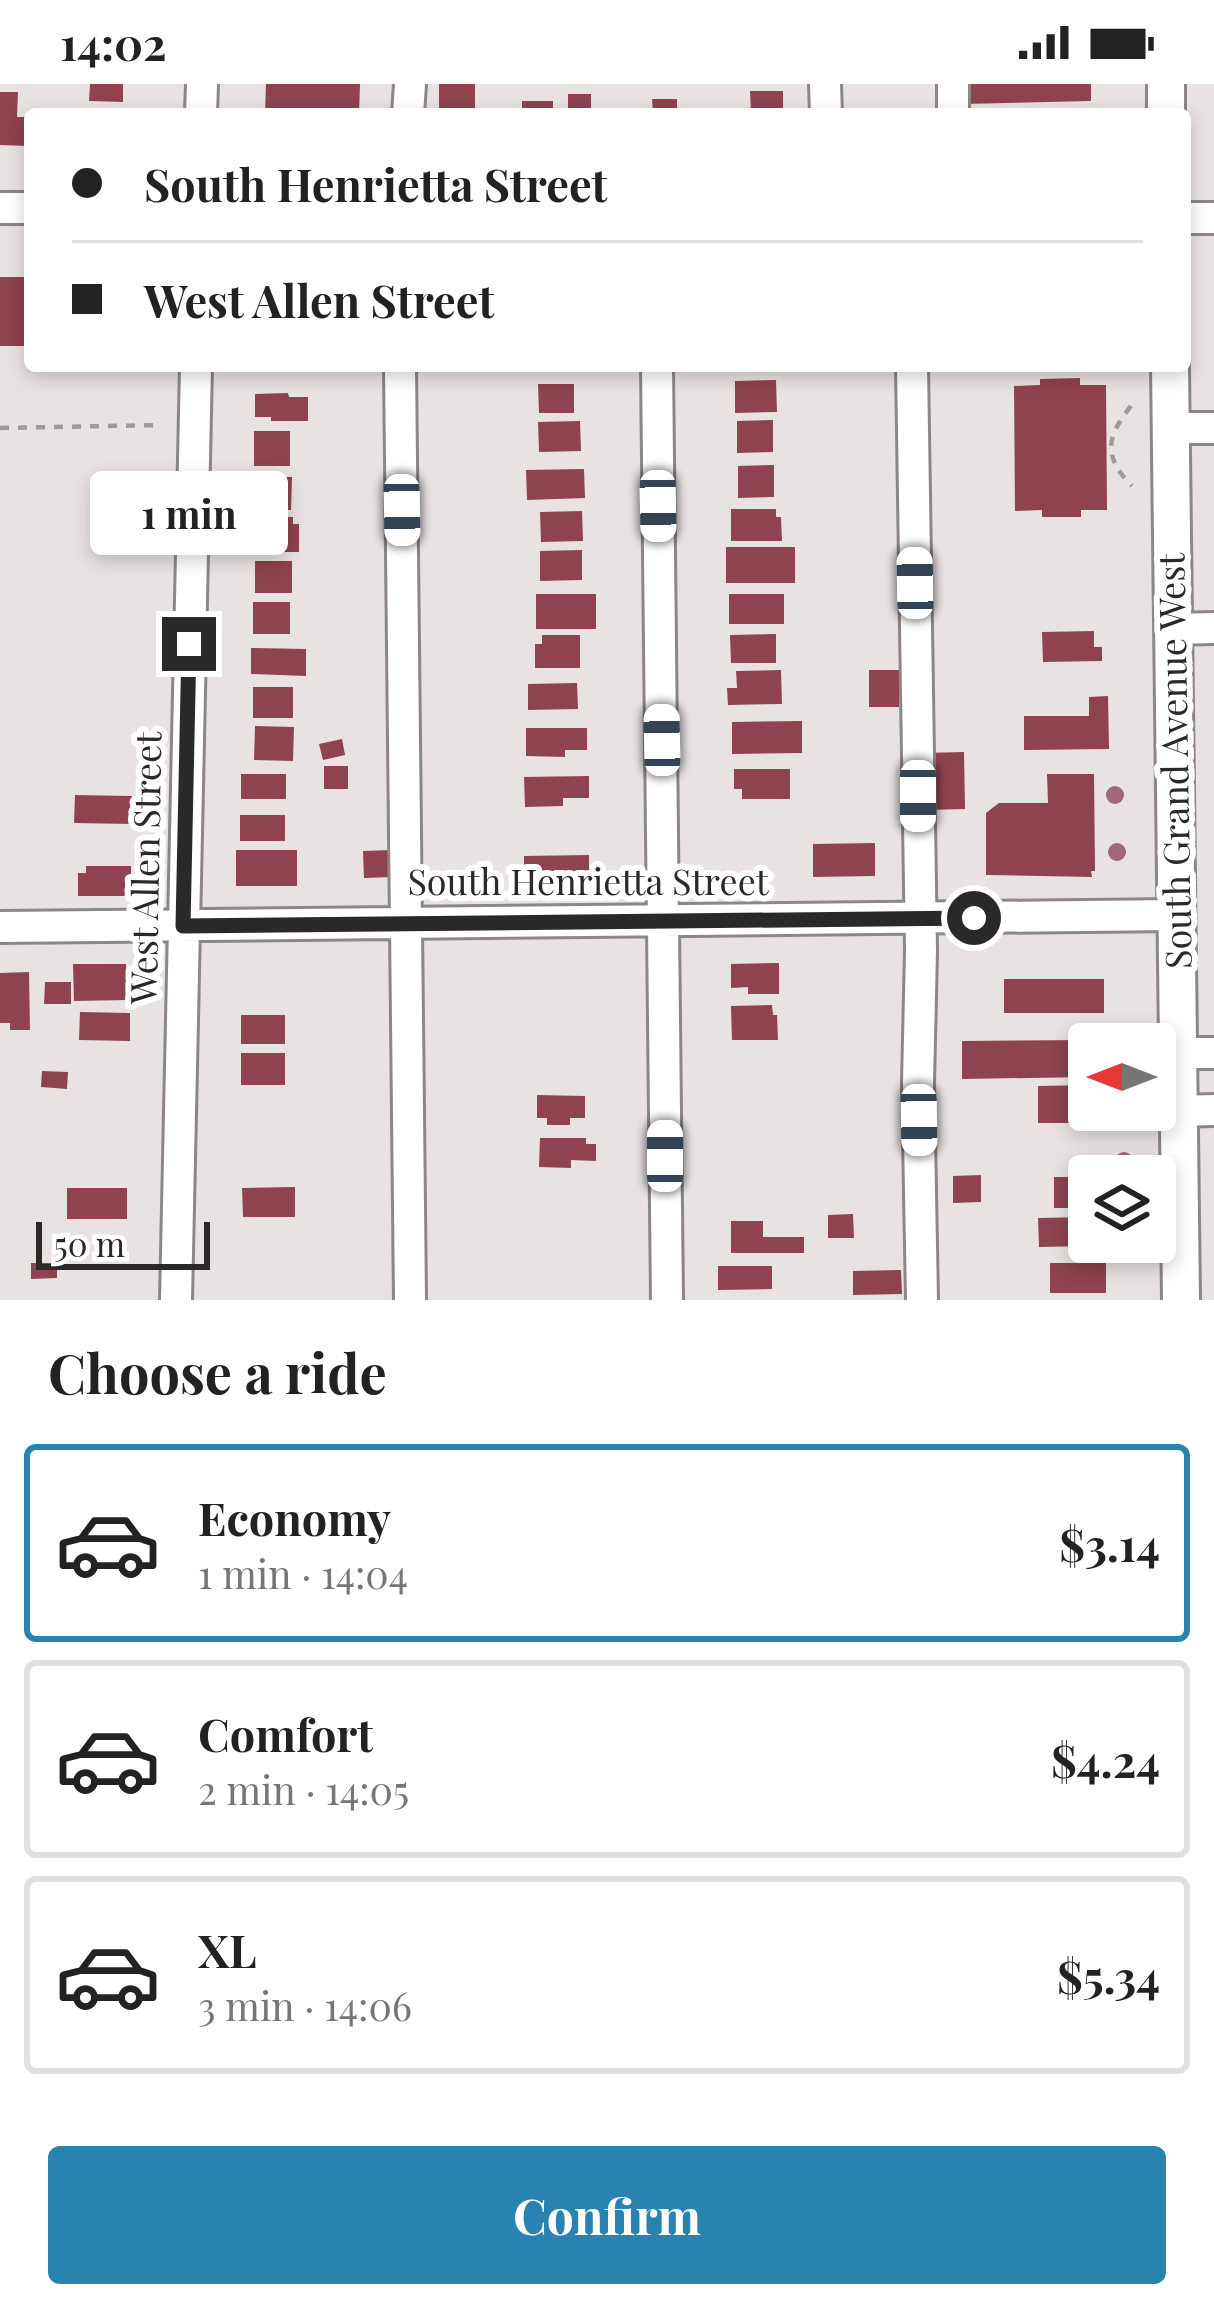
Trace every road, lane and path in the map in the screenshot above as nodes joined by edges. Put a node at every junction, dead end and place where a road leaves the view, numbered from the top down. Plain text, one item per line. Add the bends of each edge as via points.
1 (196, 372) edge
2 (400, 372) edge
3 (657, 372) edge
4 (912, 372) edge
5 (1170, 372) edge
6 (1131, 406) dead end
7 (162, 425) dead end
8 (0, 428) edge
9 (1172, 428) junction
10 (1214, 428) edge
11 (1132, 486) dead end
12 (1214, 628) edge
13 (1172, 629) junction
14 (1177, 915) junction
15 (920, 919) junction
16 (663, 920) junction
17 (406, 923) junction
18 (183, 926) junction
19 (0, 927) edge
20 (1196, 1053) edge
21 (1196, 1110) edge
22 (176, 1300) edge
23 (410, 1300) edge
24 (667, 1300) edge
25 (922, 1300) edge
26 (1181, 1300) edge

1 - 18 street, West Allen Street
2 - 17 street
3 - 16 street
4 - 15 street
5 - 9 main road, South Grand Avenue West
6 - 11 path via 1109,453
7 - 8 path
9 - 10 street
9 - 13 main road, South Grand Avenue West
12 - 13 street
13 - 14 main road, South Grand Avenue West
14 - 15 street, South Henrietta Street
14 - 20 main road, South Grand Avenue West
15 - 16 street, South Henrietta Street
15 - 25 street
16 - 17 street, South Henrietta Street
16 - 24 street
17 - 18 street, South Henrietta Street
17 - 23 street
18 - 19 street, South Henrietta Street
18 - 22 street, West Allen Street
20 - 21 main road, South Grand Avenue West
21 - 26 main road, South Grand Avenue West

